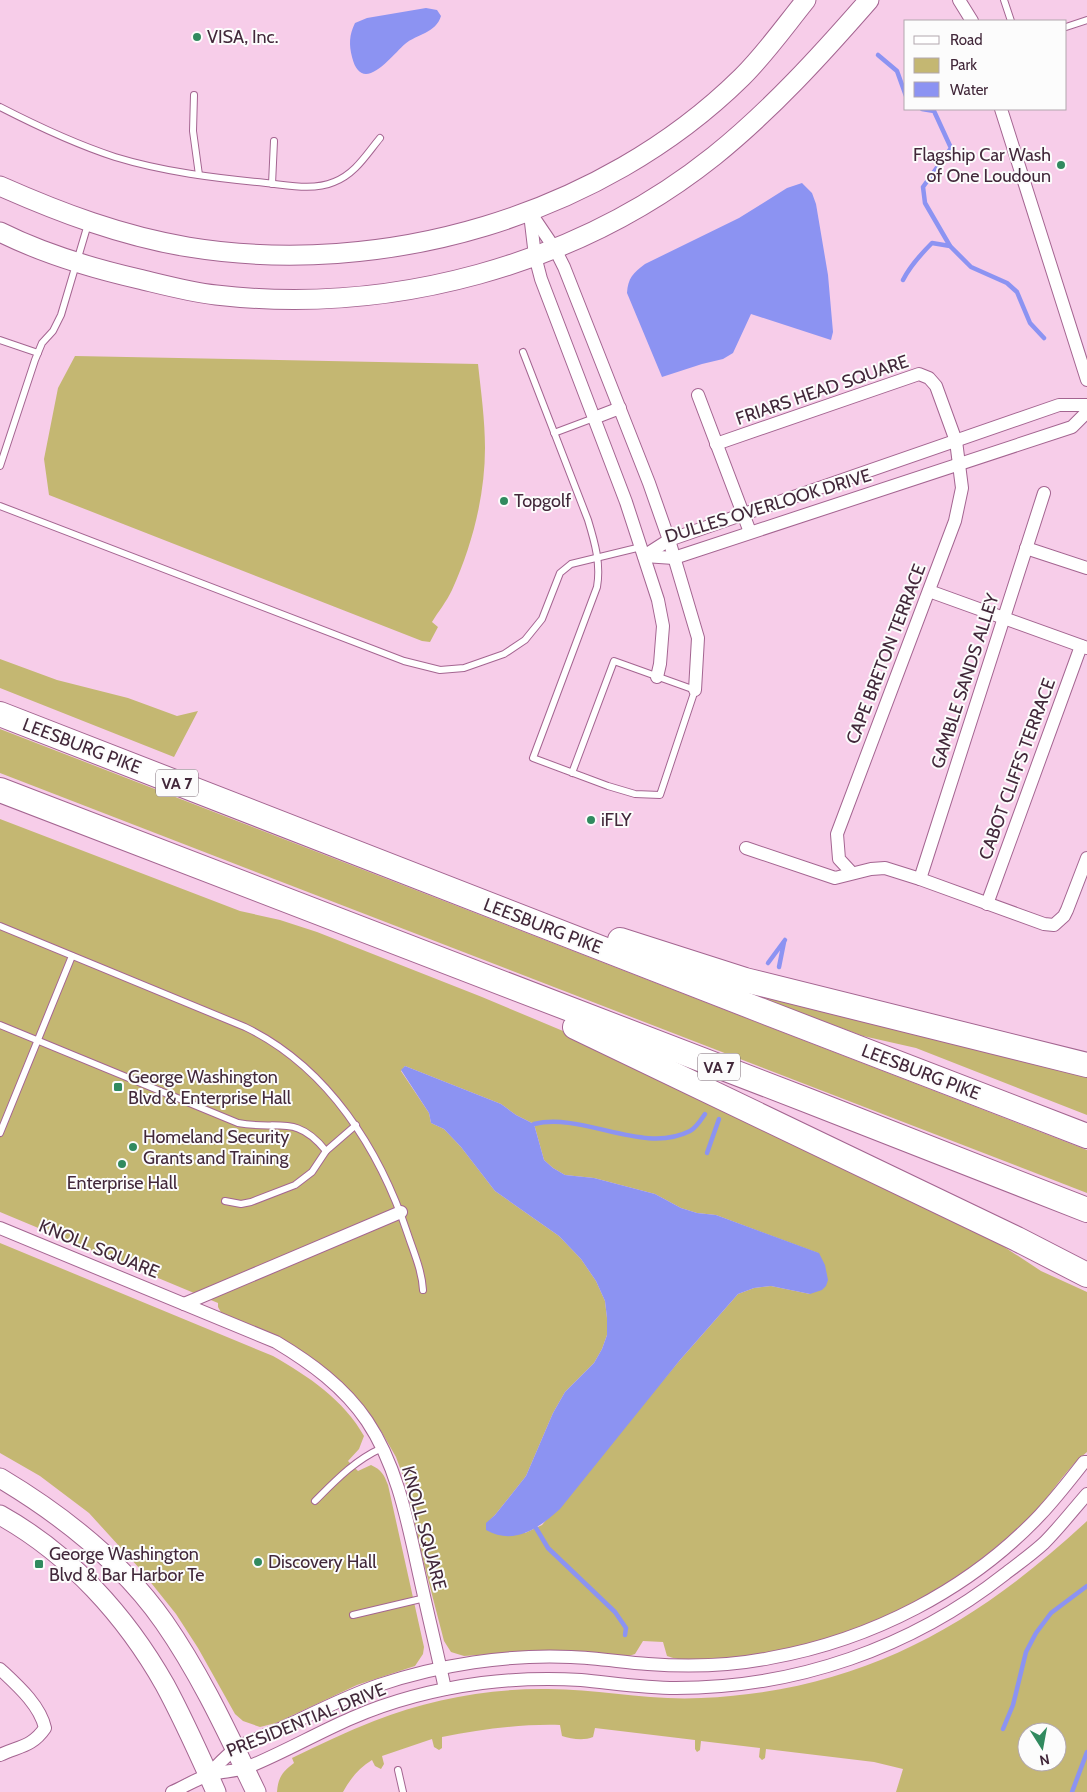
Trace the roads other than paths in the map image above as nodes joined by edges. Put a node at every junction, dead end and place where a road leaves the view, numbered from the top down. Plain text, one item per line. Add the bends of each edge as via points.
1 (806, 0) edge
2 (869, 0) edge
3 (1004, 0) edge
4 (961, 1) edge
5 (971, 20) edge
6 (1011, 20) edge
7 (1087, 20) edge
8 (1067, 27) edge
9 (194, 95) dead end
10 (0, 106) edge
11 (1001, 110) edge
12 (380, 138) dead end
13 (274, 141) dead end
14 (199, 175) junction
15 (272, 184) junction
16 (0, 186) edge
17 (530, 212) junction
18 (88, 222) junction
19 (0, 232) edge
20 (556, 248) junction
21 (535, 256) junction
22 (76, 263) junction
23 (0, 340) edge
24 (522, 352) dead end
25 (38, 353) junction
26 (1087, 380) edge
27 (698, 394) dead end
28 (1087, 405) edge
29 (620, 408) junction
30 (1087, 412) edge
31 (594, 418) junction
32 (554, 433) junction
33 (956, 441) junction
34 (716, 444) junction
35 (960, 464) junction
36 (0, 466) edge
37 (1044, 493) dead end
38 (0, 506) edge
39 (743, 515) junction
40 (750, 532) junction
41 (669, 540) junction
42 (1026, 548) junction
43 (643, 552) junction
44 (598, 557) junction
45 (674, 558) junction
46 (1087, 568) edge
47 (929, 591) junction
48 (1004, 618) junction
49 (1084, 647) edge
50 (657, 676) junction
51 (694, 690) junction
52 (0, 714) edge
53 (572, 772) junction
54 (0, 790) edge
55 (746, 848) dead end
56 (355, 852) junction
57 (1087, 858) edge
58 (852, 873) junction
59 (920, 880) junction
60 (987, 904) junction
61 (350, 925) junction
62 (0, 926) edge
63 (72, 956) junction
64 (0, 1025) edge
65 (37, 1040) junction
66 (1087, 1065) edge
67 (356, 1125) junction
68 (0, 1133) edge
69 (1087, 1136) edge
70 (326, 1151) junction
71 (224, 1201) dead end
72 (1087, 1210) edge
73 (400, 1212) junction
74 (0, 1228) edge
75 (1087, 1275) edge
76 (423, 1290) dead end
77 (184, 1304) junction
78 (382, 1448) junction
79 (1087, 1462) edge
80 (0, 1478) edge
81 (1087, 1494) edge
82 (315, 1501) dead end
83 (0, 1515) edge
84 (425, 1598) junction
85 (353, 1615) dead end
86 (441, 1668) junction
87 (0, 1669) edge
88 (445, 1689) junction
89 (236, 1748) junction
90 (0, 1755) edge
91 (244, 1768) junction
92 (398, 1770) dead end
93 (208, 1775) junction
94 (172, 1792) edge
95 (216, 1792) edge
96 (256, 1792) edge
97 (403, 1792) edge

1 - 17 main road via 774,43 742,76 670,137 618,169
2 - 20 main road via 814,62 713,157 638,208
3 - 6 lane
4 - 5 street
7 - 8 lane
9 - 14 lane via 193,131
10 - 14 lane via 108,154
11 - 26 street
12 - 15 lane via 360,164 332,183 313,187
13 - 15 lane
14 - 15 lane
16 - 18 main road
17 - 18 main road via 430,241 382,249 298,256 188,247
17 - 20 street
17 - 21 street
18 - 22 lane
19 - 22 main road
20 - 21 main road
20 - 29 street
21 - 22 main road via 429,286 319,299 215,295
21 - 31 street via 540,278
22 - 25 lane via 61,315
23 - 25 lane
24 - 32 lane
25 - 36 lane
27 - 34 street
28 - 33 street, DULLES OVERLOOK DRIVE via 1059,405
29 - 31 street
29 - 41 street
30 - 35 street, DULLES OVERLOOK DRIVE via 1072,428
31 - 32 lane
31 - 43 street
32 - 44 lane via 588,520
33 - 34 street, FRIARS HEAD SQUARE via 936,386 919,374
33 - 35 street, CAPE BRETON TERRACE
33 - 39 street, DULLES OVERLOOK DRIVE
34 - 39 street
35 - 40 street, DULLES OVERLOOK DRIVE
35 - 47 street, CAPE BRETON TERRACE via 962,488 959,505
37 - 42 street, GAMBLE SANDS ALLEY
38 - 44 lane via 404,661 440,670 485,662 525,640 542,619 560,573 571,564
39 - 40 street
39 - 41 street, DULLES OVERLOOK DRIVE
40 - 45 street, DULLES OVERLOOK DRIVE
41 - 43 street, DULLES OVERLOOK DRIVE
41 - 45 street
42 - 46 street
42 - 48 street, GAMBLE SANDS ALLEY
43 - 44 lane
43 - 45 street, DULLES OVERLOOK DRIVE
43 - 50 street via 663,626
44 - 53 lane via 598,587 534,758
45 - 51 street via 698,638
47 - 48 street
47 - 58 street, CAPE BRETON TERRACE via 838,834 839,860
48 - 49 street
48 - 59 street, GAMBLE SANDS ALLEY
49 - 60 street, CABOT CLIFFS TERRACE
50 - 51 lane
50 - 53 lane via 614,661
51 - 53 lane via 660,795 636,794
52 - 56 highway, LEESBURG PIKE / VA 7
54 - 61 highway, VA 7
55 - 58 street via 825,876 835,878
56 - 66 highway via 744,980
56 - 69 highway, LEESBURG PIKE / VA 7
57 - 60 street via 1064,916 1054,925
58 - 59 street via 885,868
59 - 60 street
61 - 72 highway, VA 7
61 - 75 highway via 632,1054
62 - 63 lane
63 - 65 lane
63 - 67 lane via 245,1027 293,1058 321,1083
64 - 65 lane
65 - 68 lane
65 - 70 lane via 233,1122 250,1126 293,1126 313,1137
67 - 70 lane
67 - 73 lane
70 - 71 lane via 312,1172 295,1185 251,1202
73 - 76 lane via 419,1267
73 - 77 street
74 - 77 street, KNOLL SQUARE
77 - 78 street, KNOLL SQUARE via 276,1342 304,1359 351,1400
78 - 82 lane via 366,1455
78 - 84 street, KNOLL SQUARE via 398,1488
79 - 86 street, PRESIDENTIAL DRIVE via 1040,1516 978,1569 951,1588 900,1615 831,1644 735,1663 668,1665 538,1657
80 - 89 main road via 76,1530 146,1599 181,1650
81 - 88 street, PRESIDENTIAL DRIVE via 1043,1543 984,1590 907,1636 838,1663 775,1679 710,1687 645,1687 547,1679
83 - 93 main road via 53,1550 120,1618 164,1684
84 - 85 lane
84 - 86 street, KNOLL SQUARE
86 - 88 street, KNOLL SQUARE
86 - 89 street, PRESIDENTIAL DRIVE via 348,1697
87 - 90 street via 39,1712 45,1728 28,1745
88 - 91 street, PRESIDENTIAL DRIVE via 415,1695 353,1717
89 - 91 main road
89 - 93 street, PRESIDENTIAL DRIVE
91 - 93 street, PRESIDENTIAL DRIVE
91 - 96 main road
92 - 97 lane
93 - 94 street
93 - 95 main road

